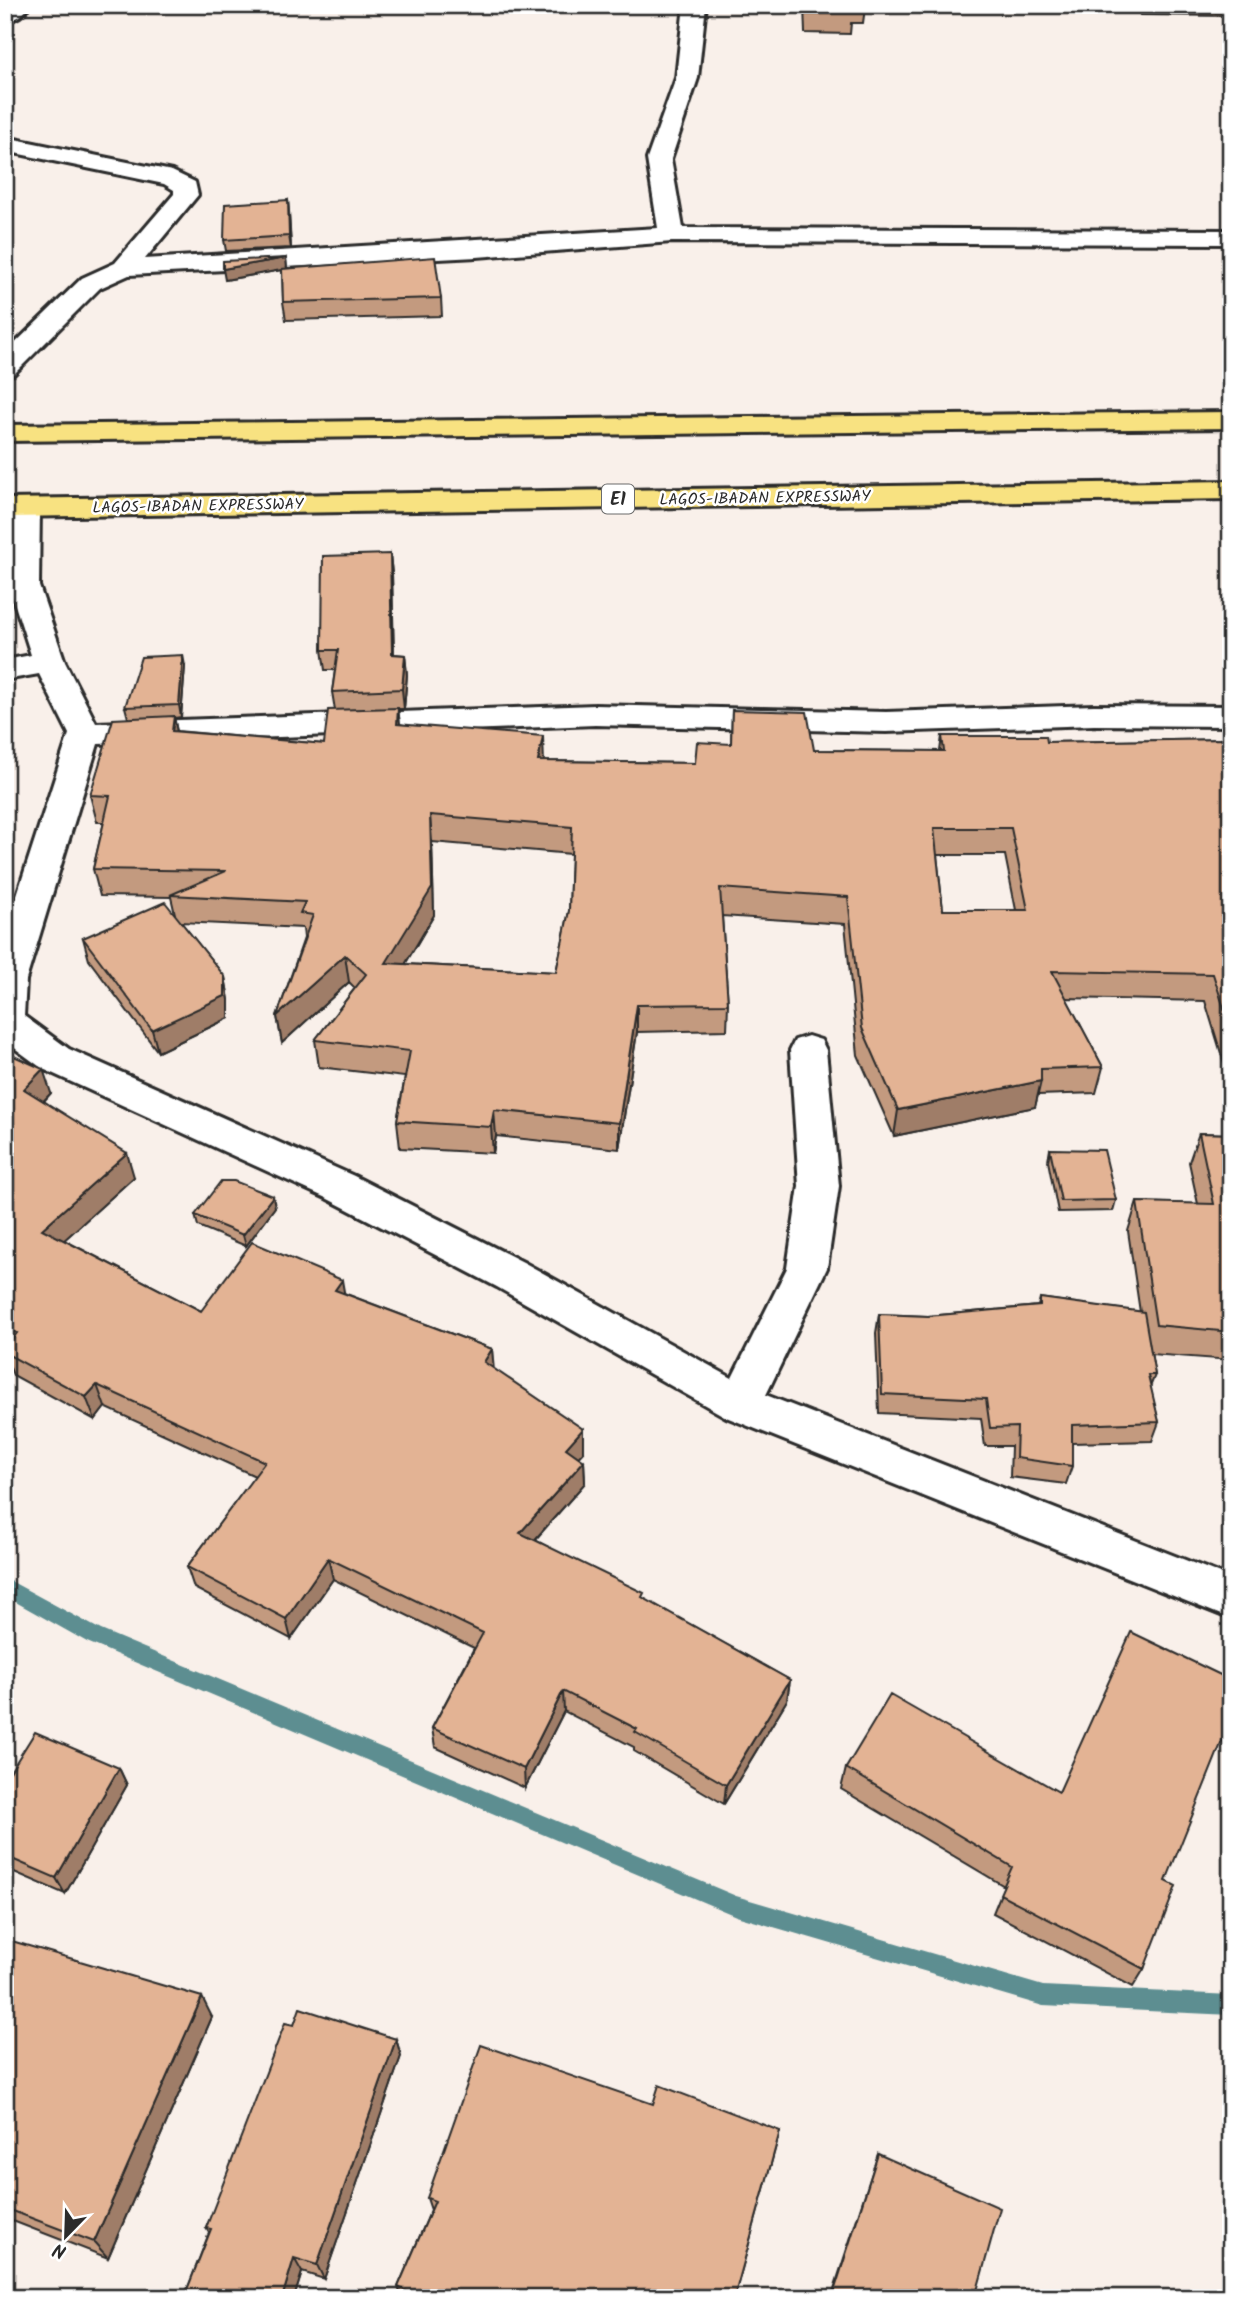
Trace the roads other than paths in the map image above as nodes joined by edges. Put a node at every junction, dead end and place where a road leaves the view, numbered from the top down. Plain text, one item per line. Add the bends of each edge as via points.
1 (695, 5) edge
2 (19, 6) edge
3 (5, 16) edge
4 (5, 144) edge
5 (672, 235) junction
6 (1231, 237) edge
7 (124, 268) junction
8 (5, 368) edge
9 (1231, 420) edge
10 (5, 433) edge
11 (1231, 490) edge
12 (16, 508) edge
13 (49, 662) junction
14 (5, 670) edge
15 (1231, 716) edge
16 (85, 733) junction
17 (6, 1024) edge
18 (808, 1051) dead end
19 (741, 1404) junction
20 (1231, 1599) edge

1 - 5 street via 687,78 659,159
2 - 3 street
4 - 7 street via 172,178 186,187 186,195
5 - 6 street
5 - 7 street
7 - 8 street via 91,283
9 - 10 highway
11 - 12 highway, LAGOS-IBADAN EXPRESSWAY / E1
12 - 13 street via 24,586
13 - 14 street
13 - 16 street
15 - 16 street via 886,722 595,715
16 - 17 street via 8,980
17 - 19 street via 56,1059 352,1194 511,1275
18 - 19 street via 819,1186 807,1268
19 - 20 street

